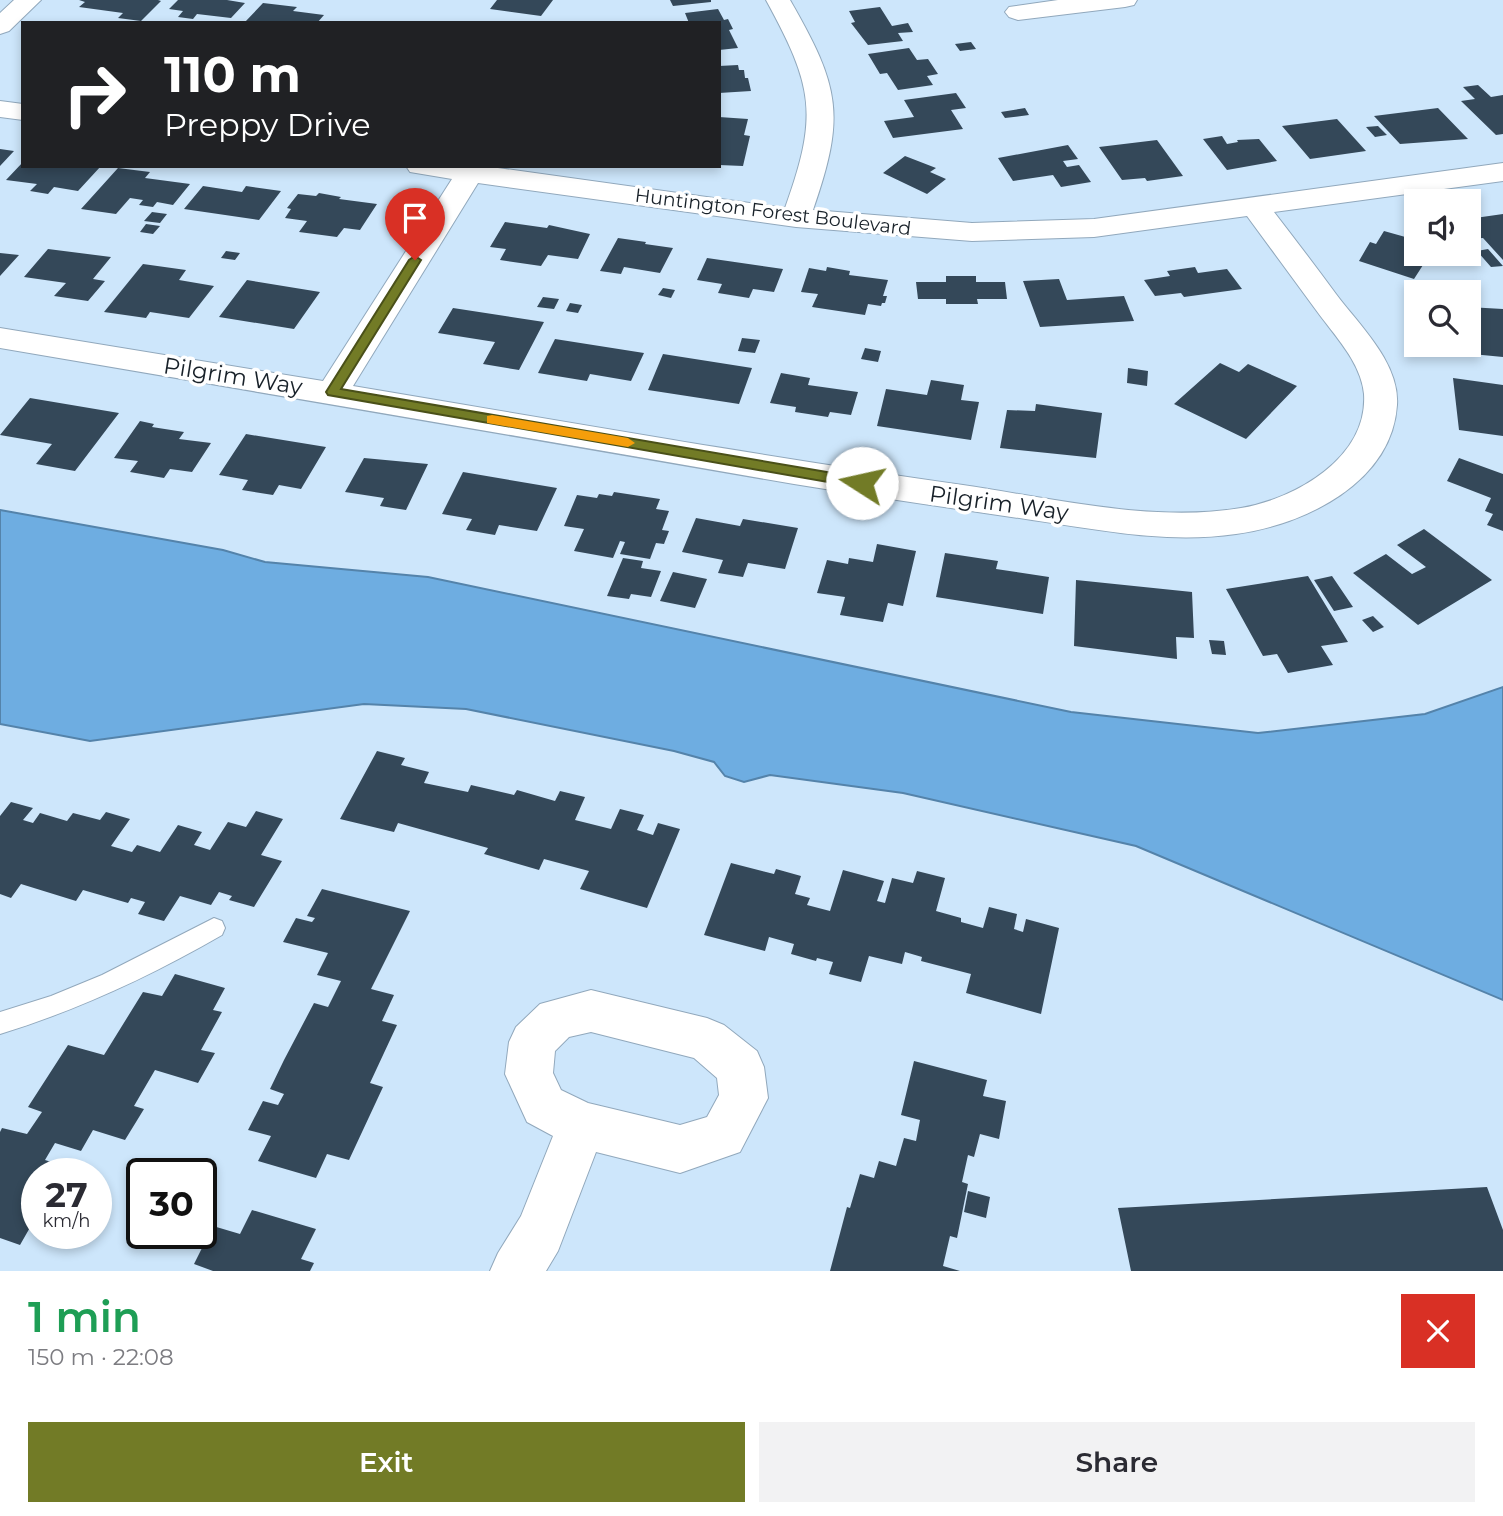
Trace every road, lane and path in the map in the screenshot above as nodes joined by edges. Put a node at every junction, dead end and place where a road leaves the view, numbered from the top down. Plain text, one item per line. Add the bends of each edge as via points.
1 (29, 0) edge
2 (778, 0) edge
3 (1125, 0) edge
4 (1018, 12) dead end
5 (0, 26) edge
6 (0, 109) edge
7 (21, 112) edge
8 (434, 168) edge
9 (1503, 172) edge
10 (470, 173) junction
11 (1255, 206) junction
12 (796, 218) junction
13 (0, 338) edge
14 (333, 392) junction
15 (214, 928) dead end
16 (0, 1023) edge
17 (583, 1125) dead end
18 (516, 1271) edge

1 - 5 street
2 - 12 street via 804,47 821,109 821,129
3 - 4 street
6 - 7 street
8 - 10 street, Huntington Forest Boulevard
9 - 11 street, Huntington Forest Boulevard
10 - 12 street, Huntington Forest Boulevard
10 - 14 street
11 - 12 street, Huntington Forest Boulevard via 1094,228 1018,232
11 - 14 street, Pilgrim Way via 1362,351 1379,387 1379,411 1372,439 1351,470 1321,494 1283,512 1245,522 1200,527 1139,523 862,483
13 - 14 street, Pilgrim Way
15 - 16 lane via 172,953 33,1014
17 - 18 street via 540,1233

